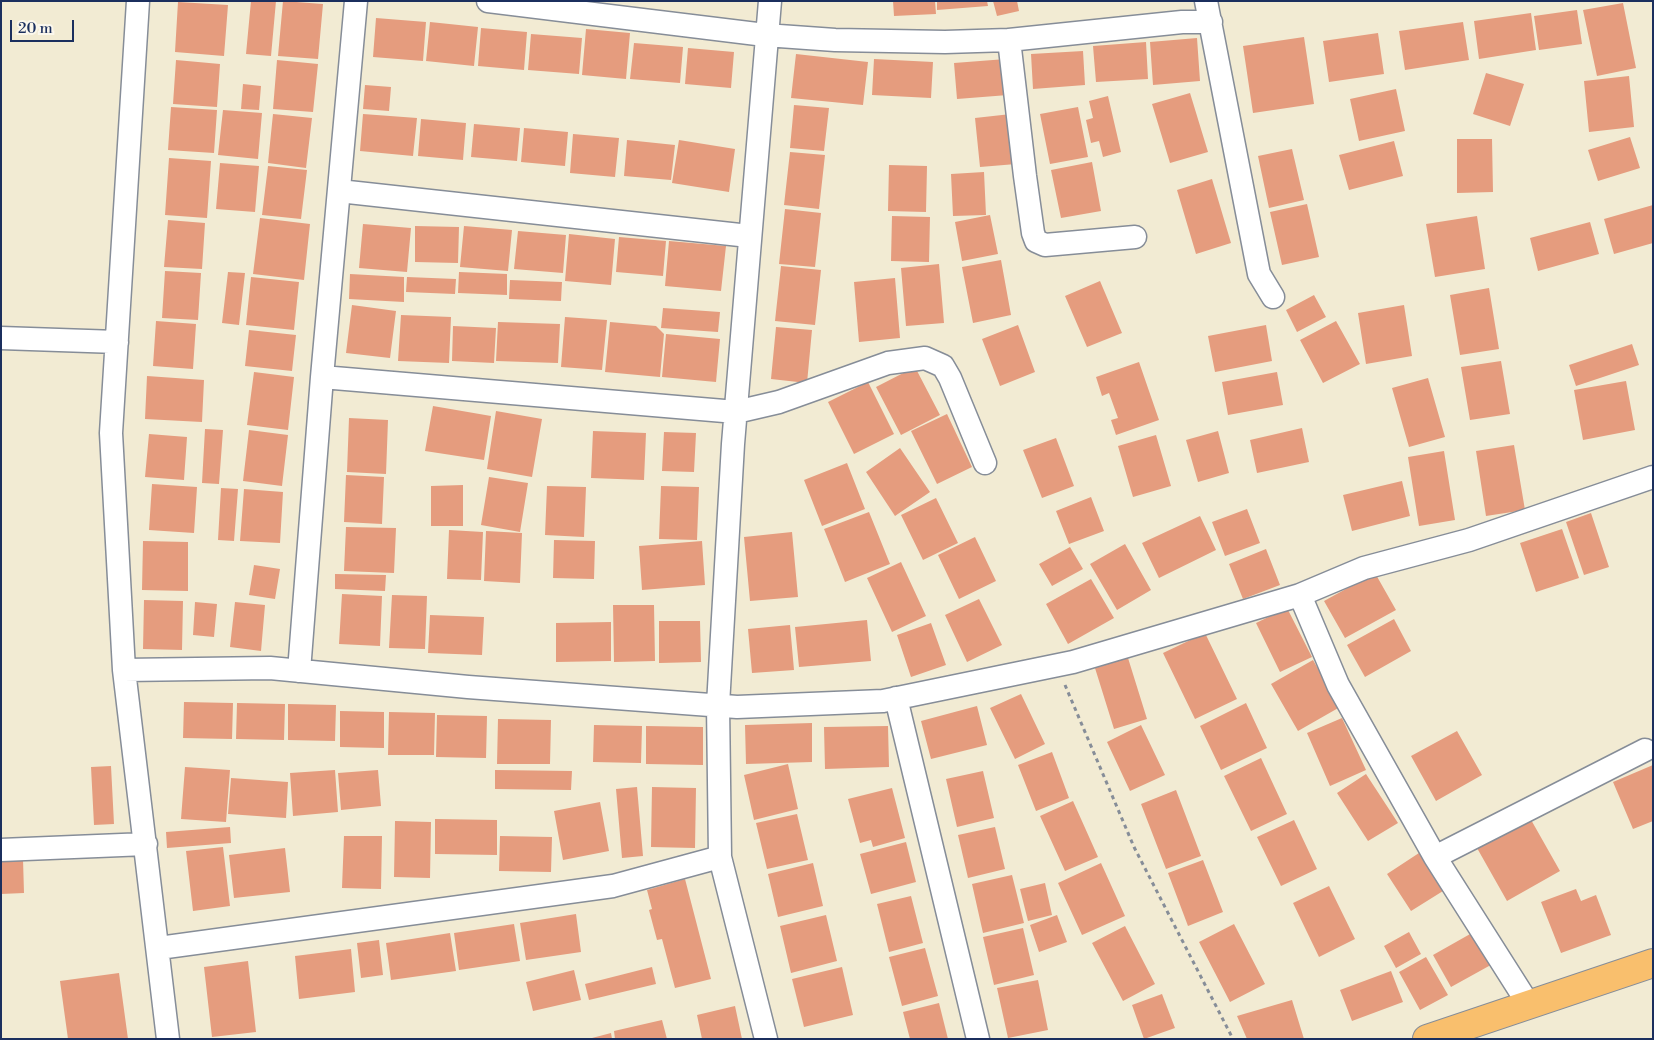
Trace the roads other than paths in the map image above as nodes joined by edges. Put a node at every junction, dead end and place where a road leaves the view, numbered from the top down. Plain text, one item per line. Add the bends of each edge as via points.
1 (138, 1) edge
2 (356, 1) edge
3 (488, 1) edge
4 (770, 1) edge
5 (1208, 12) edge
6 (765, 35) junction
7 (1009, 40) junction
8 (339, 191) junction
9 (749, 236) junction
10 (1135, 237) dead end
11 (1273, 297) dead end
12 (1, 338) edge
13 (117, 342) junction
14 (322, 377) junction
15 (736, 412) junction
16 (985, 463) dead end
17 (1653, 478) edge
18 (1300, 595) junction
19 (124, 670) junction
20 (299, 671) junction
21 (896, 698) junction
22 (718, 705) junction
23 (1645, 750) dead end
24 (146, 844) junction
25 (1, 850) edge
26 (720, 857) junction
27 (1436, 857) junction
28 (159, 948) junction
29 (1653, 963) edge
30 (1529, 1005) junction
31 (168, 1039) edge
32 (766, 1039) edge
33 (978, 1039) edge
34 (1427, 1039) edge

1 - 13 street
2 - 8 street
3 - 6 street
4 - 6 street
5 - 7 street via 1182,22
5 - 11 street via 1259,274
6 - 7 street via 835,40
6 - 9 street
7 - 10 street via 1026,186 1036,241 1045,245
8 - 9 street
8 - 14 street
9 - 15 street
12 - 13 street
13 - 19 street via 111,433
14 - 15 street
14 - 20 street
15 - 16 street via 779,402 888,363 925,358 943,366 950,378
15 - 22 street
17 - 18 street via 1469,540 1364,568
18 - 21 street via 1056,665
18 - 27 street via 1338,685
19 - 20 street via 270,668
19 - 24 street
20 - 22 street
21 - 22 street
21 - 33 street
22 - 26 street
23 - 27 street
24 - 25 street
24 - 28 street
26 - 28 street via 613,886
26 - 32 street
27 - 30 street
28 - 31 street
29 - 30 main road
30 - 34 main road

